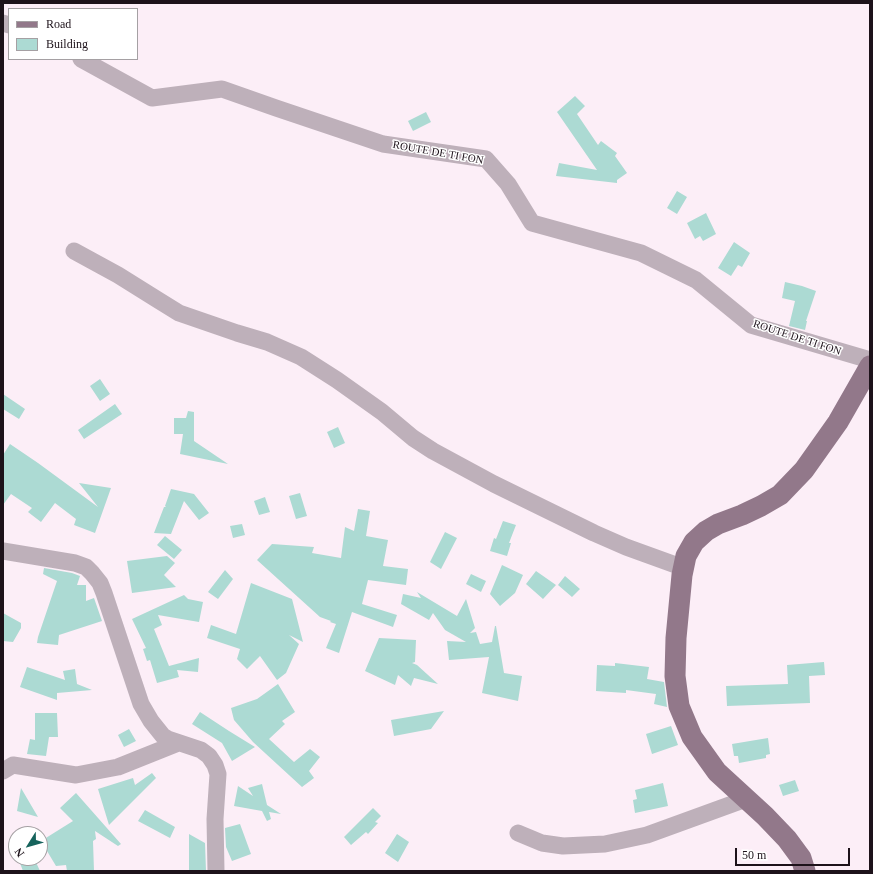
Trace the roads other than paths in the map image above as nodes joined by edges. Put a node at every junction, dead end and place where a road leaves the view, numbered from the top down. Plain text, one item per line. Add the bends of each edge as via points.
1 (83, 60) edge
2 (74, 252) dead end
3 (870, 360) edge
4 (870, 366) edge
5 (3, 551) edge
6 (684, 568) junction
7 (178, 743) junction
8 (3, 770) edge
9 (746, 799) junction
10 (518, 833) dead end
11 (216, 871) edge
12 (805, 871) edge

1 - 3 street, ROUTE DE TI FON via 152,98 222,89 384,144 486,159 508,184 532,223 641,253 696,280 751,325
2 - 6 street via 118,275 180,313 267,342 301,357 382,412 413,438 494,484 594,533
4 - 6 main road via 838,422 804,470 780,495 706,531 694,542 686,556
5 - 7 street via 75,563 86,567 92,573 104,593 142,704 163,736
6 - 9 main road via 676,638 675,676 678,706 692,737 708,760
7 - 8 street via 118,767 76,775 13,765
7 - 11 street via 200,750 208,756 218,774 215,819
9 - 10 street via 647,835 605,844 563,846 542,843
9 - 12 main road via 787,839 802,858

